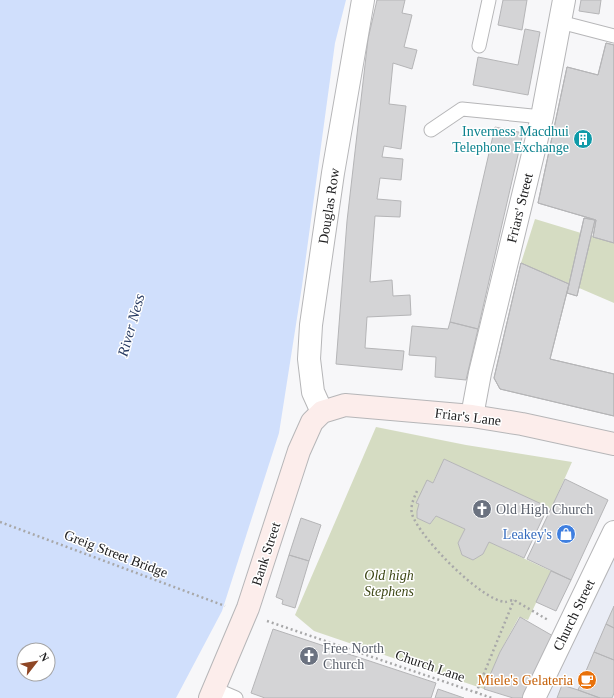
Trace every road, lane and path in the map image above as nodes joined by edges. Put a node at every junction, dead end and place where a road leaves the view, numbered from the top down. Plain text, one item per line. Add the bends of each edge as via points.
1 (363, 0) edge
2 (489, 0) edge
3 (564, 0) edge
4 (560, 22) junction
5 (614, 36) edge
6 (479, 46) dead end
7 (542, 117) junction
8 (431, 130) dead end
9 (322, 412) junction
10 (472, 416) junction
11 (614, 444) edge
12 (417, 491) dead end
13 (0, 522) edge
14 (614, 532) edge
15 (514, 600) junction
16 (225, 606) dead end
17 (263, 619) dead end
18 (549, 620) dead end
19 (476, 693) junction
20 (212, 694) edge
21 (236, 698) edge
22 (492, 698) edge
23 (534, 698) edge

1 - 9 street, Douglas Row via 333,173 311,325 310,359 314,392
2 - 6 lane
3 - 4 street, Friars' Street
4 - 5 lane
4 - 7 street, Friars' Street
7 - 8 lane via 462,109
7 - 10 street, Friars' Street
9 - 10 main road, Friar's Lane via 345,405
9 - 20 main road, Bank Street via 312,422 299,451 248,608
10 - 11 main road, Friar's Lane
12 - 15 path via 412,514 445,560 466,579 489,594 504,602
13 - 16 path, Greig Street Bridge
14 - 23 street, Church Street
15 - 18 path
15 - 19 path
17 - 19 path, Church Lane
19 - 22 path, Church Lane
20 - 21 lane

